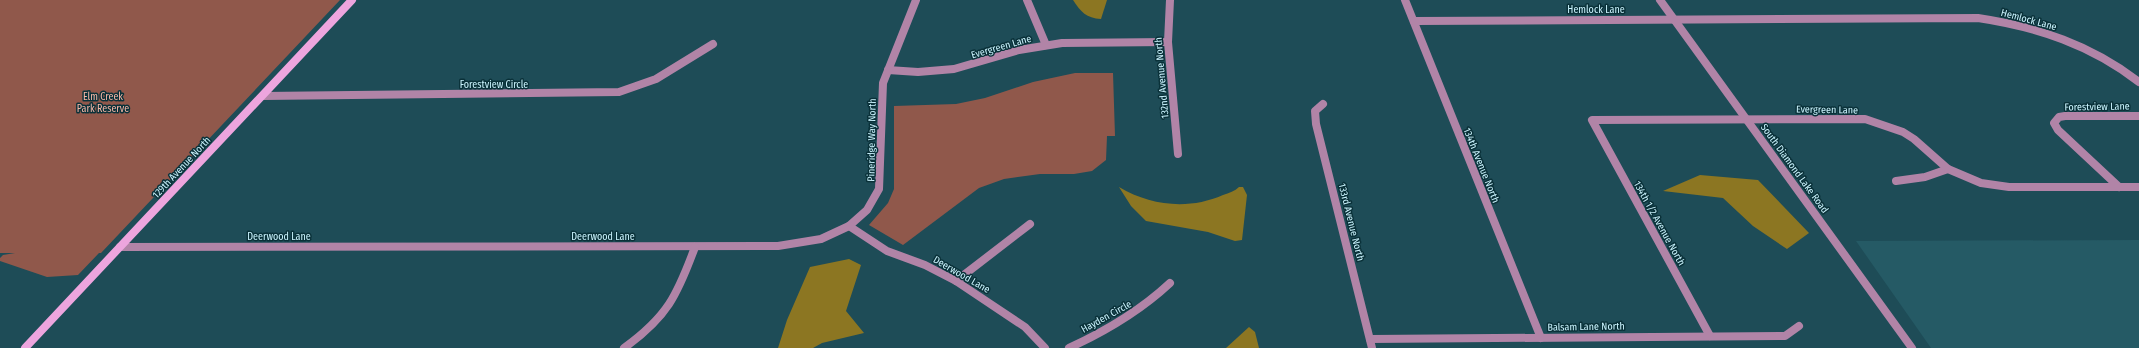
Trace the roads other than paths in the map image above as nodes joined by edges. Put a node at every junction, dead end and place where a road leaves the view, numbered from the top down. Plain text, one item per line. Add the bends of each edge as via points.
1 (352, 0) edge
2 (916, 0) edge
3 (1027, 0) edge
4 (1170, 0) edge
5 (1406, 0) edge
6 (1660, 0) edge
7 (1674, 19) junction
8 (1414, 21) junction
9 (1168, 42) junction
10 (713, 44) dead end
11 (1046, 45) junction
12 (888, 70) junction
13 (2139, 82) edge
14 (263, 96) junction
15 (1323, 104) dead end
16 (2139, 116) edge
17 (1746, 119) junction
18 (1592, 120) joint
19 (1178, 154) dead end
20 (1948, 169) junction
21 (1896, 181) dead end
22 (2120, 187) junction
23 (2139, 187) edge
24 (1030, 224) dead end
25 (849, 226) junction
26 (120, 247) junction
27 (695, 247) junction
28 (956, 281) junction
29 (1170, 283) dead end
30 (1799, 326) dead end
31 (1710, 336) junction
32 (1541, 338) junction
33 (1371, 343) edge
34 (25, 348) edge
35 (624, 348) edge
36 (1045, 348) edge
37 (1069, 348) edge
38 (1912, 348) edge

1 - 14 main road, 129th Avenue North
2 - 12 street, Pineridge Way North
3 - 11 street
4 - 9 street, 132nd Avenue North
5 - 8 street, 134th Avenue North
6 - 7 street, South Diamond Lake Road
7 - 8 street, Hemlock Lane
7 - 13 street, Hemlock Lane via 1978,18 2015,24 2084,47
7 - 17 street, South Diamond Lake Road
8 - 32 street, 134th Avenue North
9 - 11 street, Evergreen Lane via 1082,42
9 - 19 street, 132nd Avenue North
10 - 14 street, Forestview Circle via 661,79 619,92
11 - 12 street, Evergreen Lane via 954,69 918,72
12 - 25 street, Pineridge Way North via 881,97 879,189 871,206
14 - 26 main road, 129th Avenue North
15 - 33 street, 133rd Avenue North via 1316,111 1316,124
16 - 22 street, Forestview Lane via 2065,116 2054,123 2058,130
17 - 18 street, Evergreen Lane
17 - 20 street, Evergreen Lane via 1850,118 1876,122 1914,139
17 - 38 street, South Diamond Lake Road
18 - 31 street, 134th 1/2 Avenue North
20 - 21 street
20 - 22 street, Evergreen Lane via 1967,178 1996,186
22 - 23 street, Evergreen Lane
24 - 28 street
25 - 27 street, Deerwood Lane via 821,239 792,245
25 - 28 street, Deerwood Lane via 887,250
26 - 27 street, Deerwood Lane
26 - 34 main road, 129th Avenue North
27 - 35 street via 671,307 654,326
28 - 36 street, Deerwood Lane via 1025,327
29 - 37 street, Hayden Circle via 1144,308
30 - 31 street, Balsam Lane North via 1785,336
31 - 32 street, Balsam Lane North
32 - 33 street, Balsam Lane North

